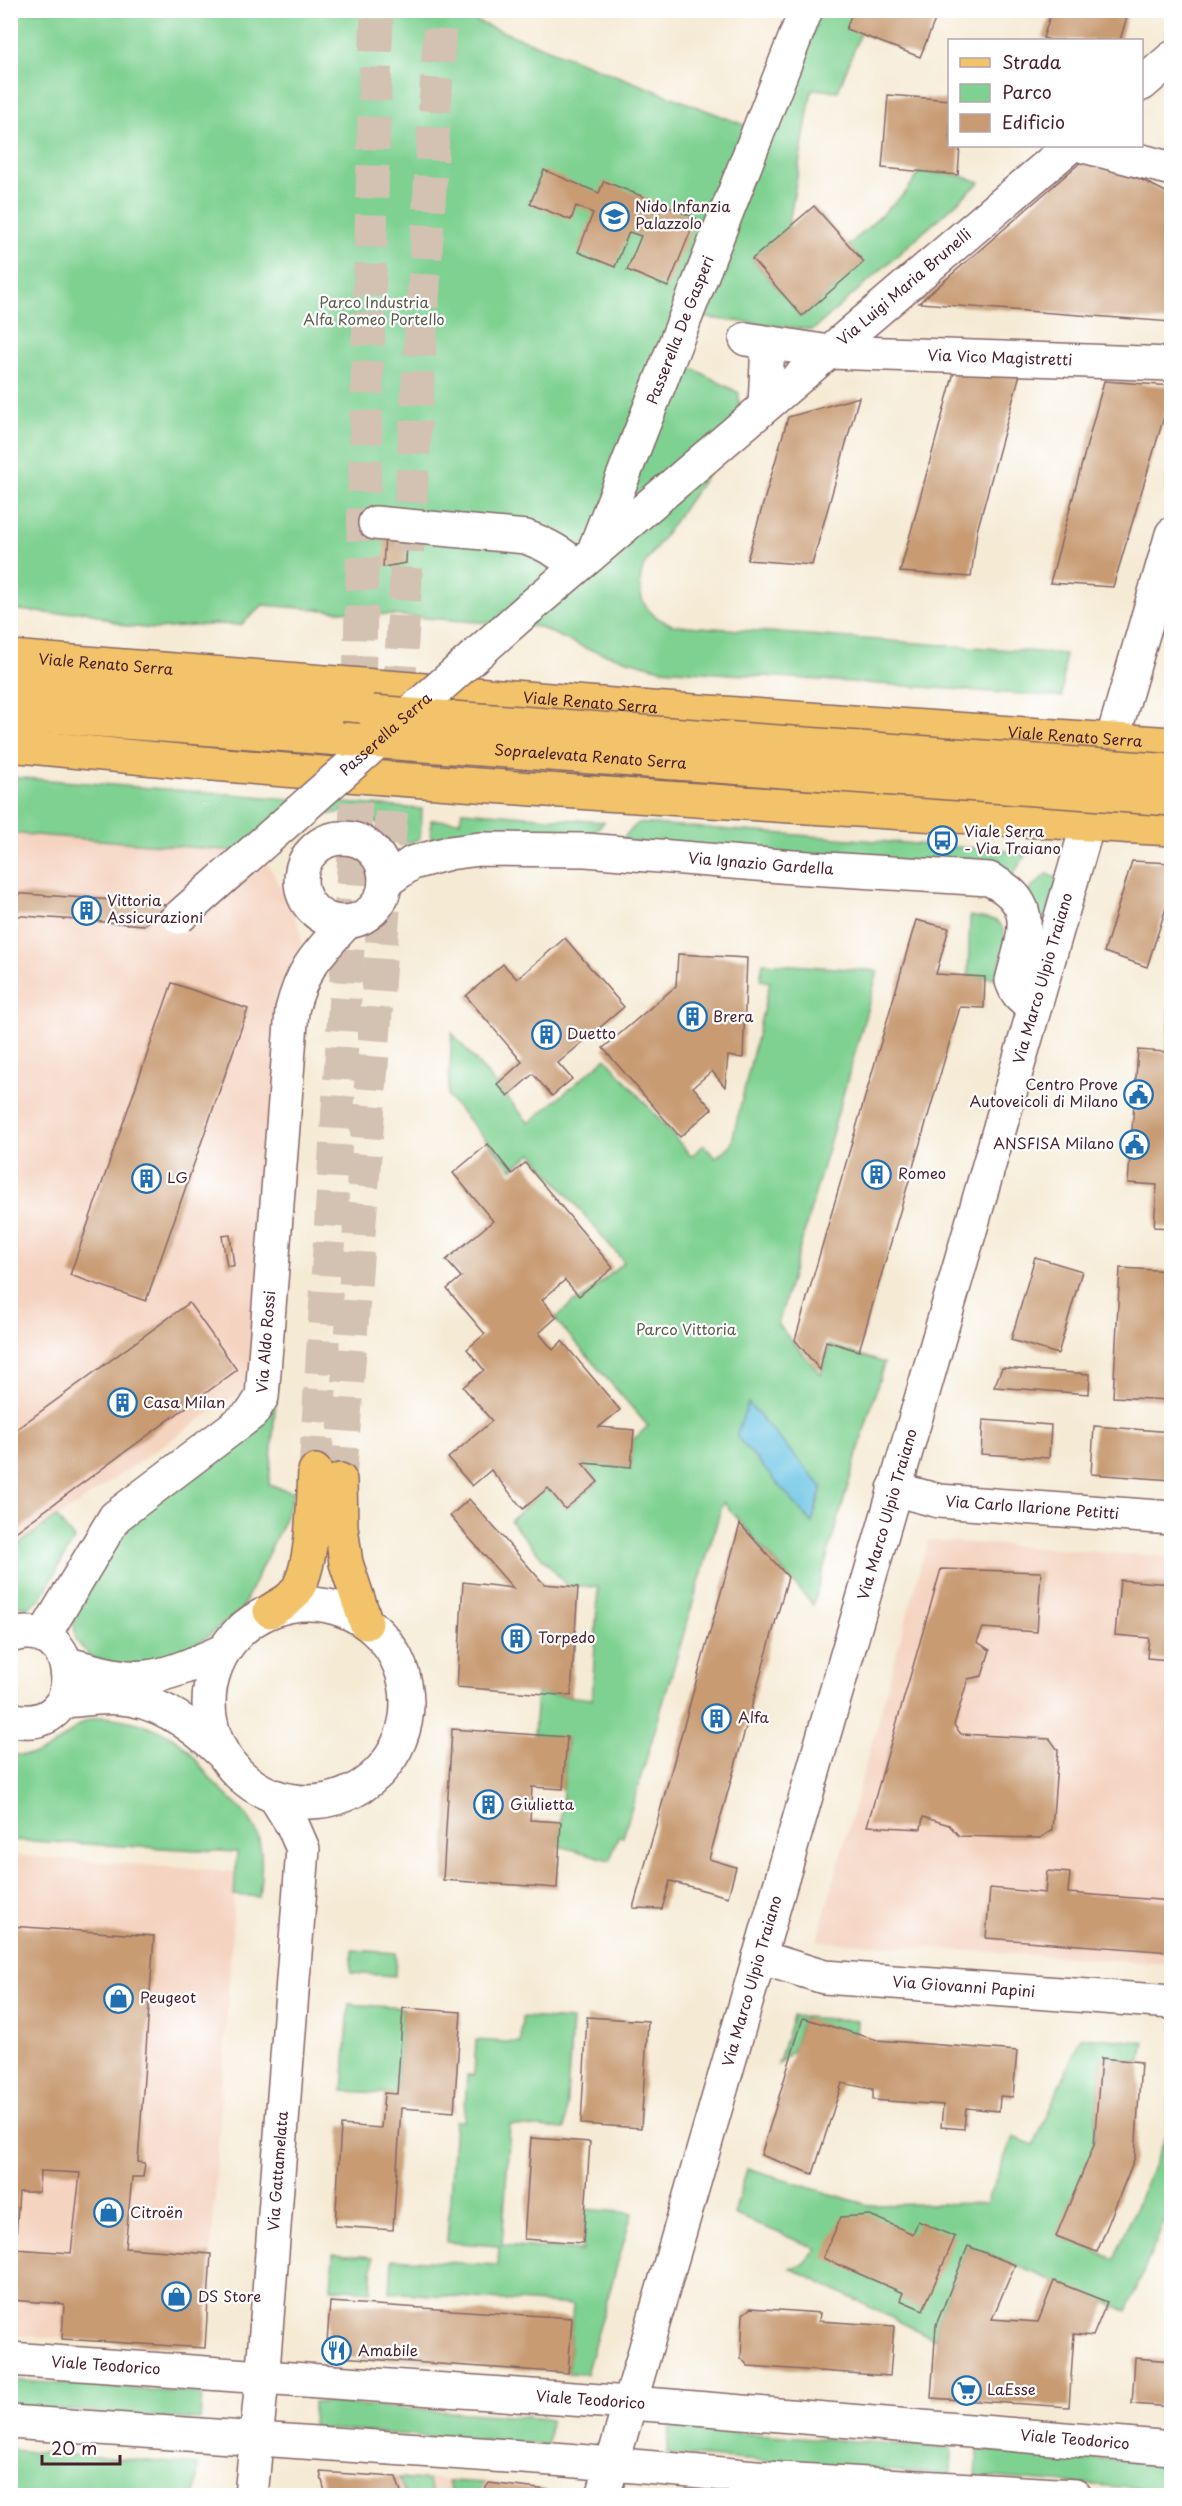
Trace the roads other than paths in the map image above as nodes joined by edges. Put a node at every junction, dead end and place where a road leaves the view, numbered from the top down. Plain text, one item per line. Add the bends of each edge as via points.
1 (806, 10) edge
2 (1172, 58) edge
3 (1143, 83) edge
4 (1069, 147) edge
5 (1087, 147) edge
6 (1172, 169) edge
7 (829, 352) junction
8 (1172, 364) edge
9 (765, 406) junction
10 (375, 523) dead end
11 (1172, 534) edge
12 (585, 559) junction
13 (10, 657) edge
14 (153, 668) junction
15 (10, 675) edge
16 (10, 686) edge
17 (372, 712) junction
18 (10, 713) edge
19 (10, 727) edge
20 (969, 730) junction
21 (341, 739) junction
22 (1112, 741) junction
23 (1172, 744) edge
24 (10, 745) edge
25 (161, 761) junction
26 (1172, 771) edge
27 (1172, 799) edge
28 (947, 816) junction
29 (1088, 826) junction
30 (1172, 829) edge
31 (385, 882) junction
32 (312, 909) junction
33 (179, 917) dead end
34 (346, 922) junction
35 (311, 961) junction
36 (1034, 1005) junction
37 (894, 1489) junction
38 (1172, 1518) edge
39 (270, 1611) junction
40 (366, 1623) junction
41 (10, 1636) edge
42 (43, 1637) junction
43 (223, 1651) junction
44 (67, 1664) junction
45 (63, 1701) junction
46 (10, 1719) edge
47 (222, 1752) junction
48 (275, 1797) junction
49 (335, 1799) junction
50 (303, 1849) junction
51 (759, 1957) junction
52 (1172, 2002) edge
53 (10, 2359) edge
54 (262, 2376) junction
55 (630, 2403) junction
56 (10, 2422) edge
57 (255, 2439) junction
58 (1172, 2448) edge
59 (607, 2480) edge
60 (780, 2487) edge
61 (251, 2496) edge
62 (1075, 2496) edge

1 - 12 street, Passerella De Gasperi via 689,315
2 - 3 street
4 - 7 street, Via Luigi Maria Brunelli
5 - 6 street
7 - 8 street, Via Vico Magistretti
7 - 9 street, Via Luigi Maria Brunelli
7 - 9 street, Via Vico Magistretti via 757,341
9 - 12 street, Via Luigi Maria Brunelli
10 - 12 street via 526,537 565,556
11 - 22 street, Via Marco Ulpio Traiano
12 - 33 street, Passerella Serra, bridge
13 - 14 main road, Viale Renato Serra
14 - 15 main road
14 - 17 main road
14 - 20 main road, Viale Renato Serra
16 - 17 main road, Sopraelevata Renato Serra
17 - 26 main road, Sopraelevata Renato Serra, bridge
18 - 21 main road, Sopraelevata Renato Serra
19 - 25 main road
20 - 22 main road, Viale Renato Serra
20 - 28 main road via 986,757 990,784 974,809
21 - 25 main road
21 - 27 main road, Sopraelevata Renato Serra, bridge
22 - 23 main road, Viale Renato Serra
22 - 29 street, Via Marco Ulpio Traiano
24 - 25 main road
25 - 28 main road
28 - 29 main road
29 - 30 main road
29 - 36 street, Via Marco Ulpio Traiano
31 - 32 street via 383,867 366,844 344,837 328,840 313,849 303,865 300,884
31 - 34 street via 373,909
31 - 36 street, Via Ignazio Gardella via 412,863 480,849 586,850 989,879 1013,894 1024,914 1026,924 1012,981 1021,998
32 - 34 street via 326,919
32 - 35 street, Via Aldo Rossi
34 - 35 street, Via Aldo Rossi
35 - 42 street, Via Aldo Rossi via 298,989 290,1029 262,1397 252,1413 115,1517
36 - 37 street, Via Marco Ulpio Traiano
37 - 38 street, Via Carlo Ilarione Petitti via 939,1501
37 - 51 street, Via Marco Ulpio Traiano
39 - 40 street via 294,1605 320,1605 344,1611
39 - 40 main road via 294,1595 304,1577 327,1475 346,1563
39 - 43 street via 243,1627
40 - 49 street via 389,1645 403,1674 407,1705 402,1736 387,1764 363,1786
41 - 42 street
42 - 44 street via 54,1643
43 - 44 street via 174,1671 147,1677 110,1675
43 - 47 street via 212,1675 208,1701 212,1728
44 - 45 street via 69,1683
45 - 46 street via 54,1712 40,1719
45 - 47 street via 120,1698 151,1705 188,1724
47 - 48 street via 236,1771
48 - 49 street via 304,1802
48 - 50 street, Via Gattamelata
49 - 50 street, Via Gattamelata
50 - 54 street, Via Gattamelata
51 - 52 street, Via Giovanni Papini via 824,1977
51 - 55 street, Via Marco Ulpio Traiano
53 - 54 street, Viale Teodorico
54 - 55 street, Viale Teodorico
54 - 57 street, Via Gattamelata
55 - 58 street, Viale Teodorico
55 - 59 street, Via Marco Ulpio Traiano
56 - 57 street
57 - 59 street
57 - 61 street, Via Gattamelata
59 - 60 street
60 - 62 street

